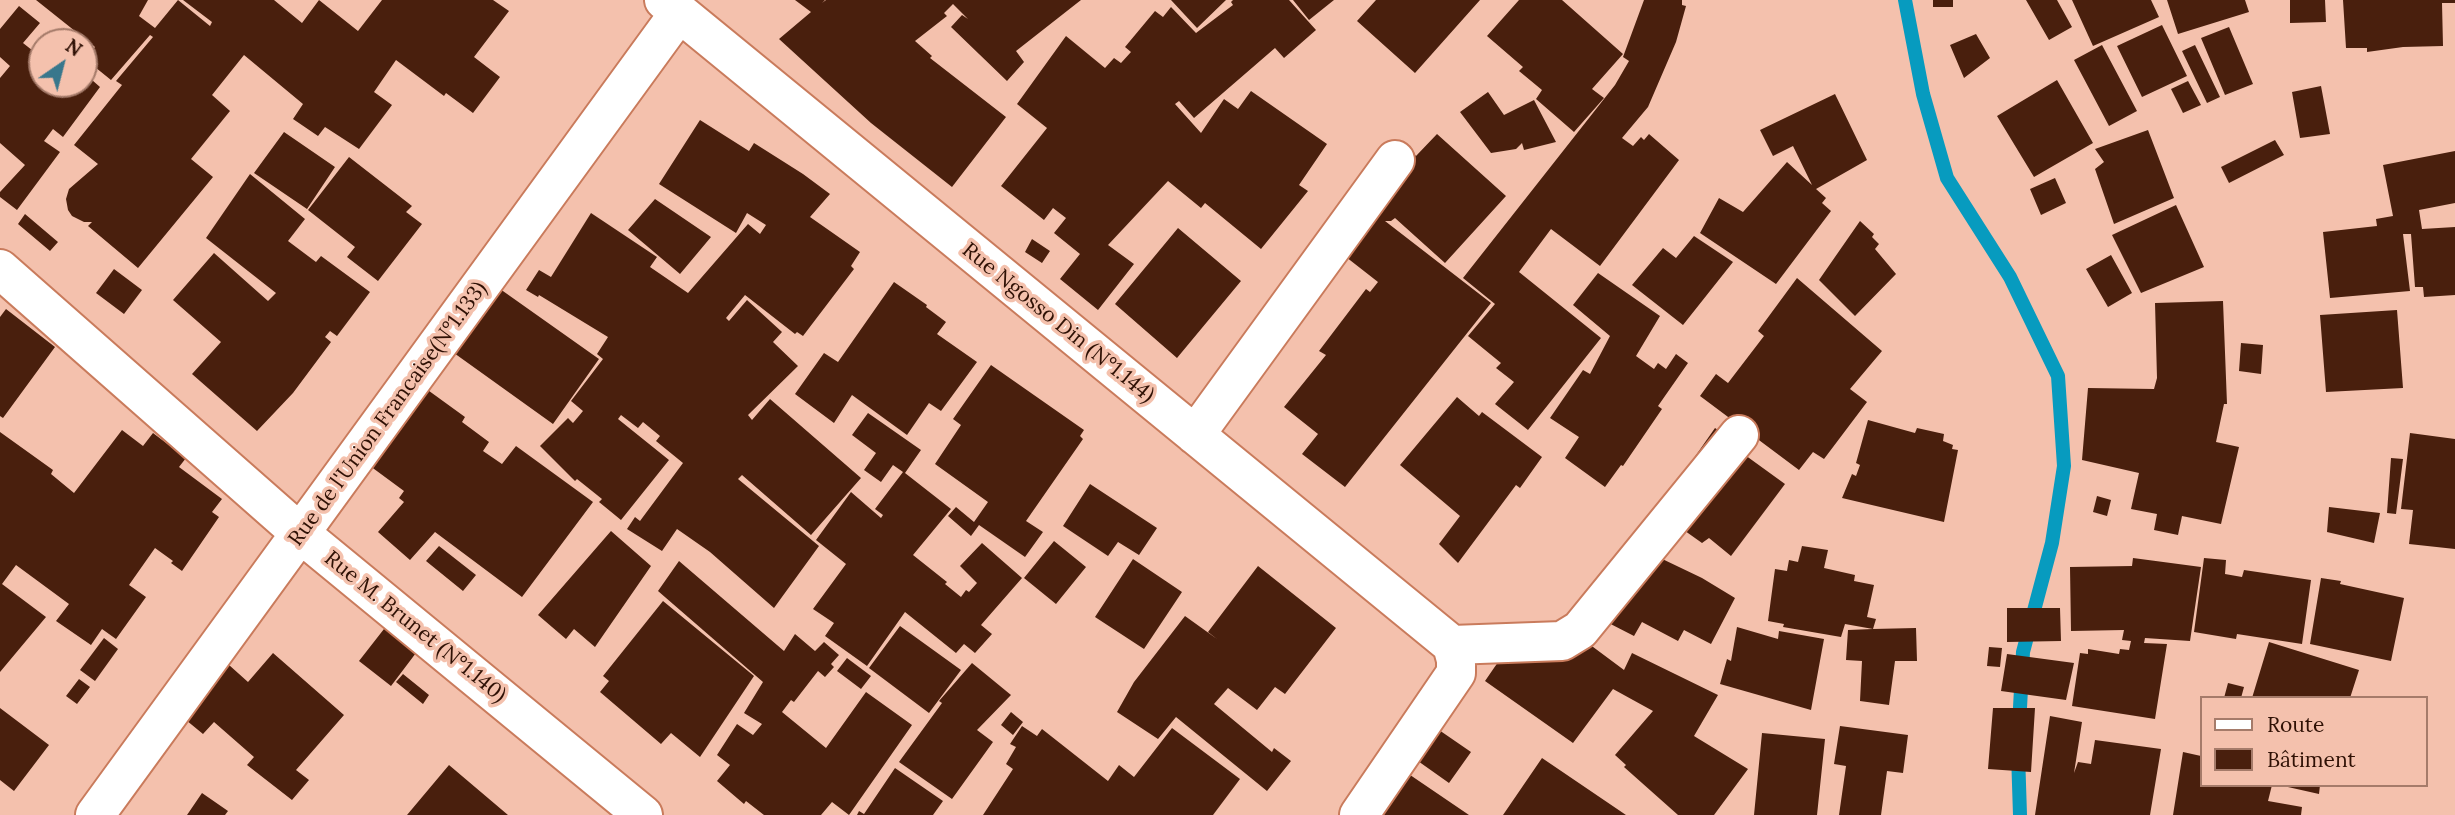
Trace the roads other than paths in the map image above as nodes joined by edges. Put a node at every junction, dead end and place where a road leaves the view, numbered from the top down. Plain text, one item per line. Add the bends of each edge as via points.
1 (672, 6) edge
2 (1395, 160) dead end
3 (0, 270) edge
4 (1195, 435) junction
5 (1739, 435) dead end
6 (301, 534) junction
7 (1452, 645) junction
8 (95, 815) edge
9 (643, 815) edge
10 (1359, 815) edge

1 - 4 street, Rue Ngosso Din (N°1.144)
1 - 6 street, Rue de l'Union Francaise(N°1.133)
2 - 4 street
3 - 6 street, Rue M. Brunet (N°1.140)
4 - 7 street, Rue Ngosso Din (N°1.144)
5 - 7 street via 1580,630 1562,641
6 - 8 street, Rue de l'Union Francaise(N°1.133)
6 - 9 street, Rue M. Brunet (N°1.140)
7 - 10 street via 1456,673

